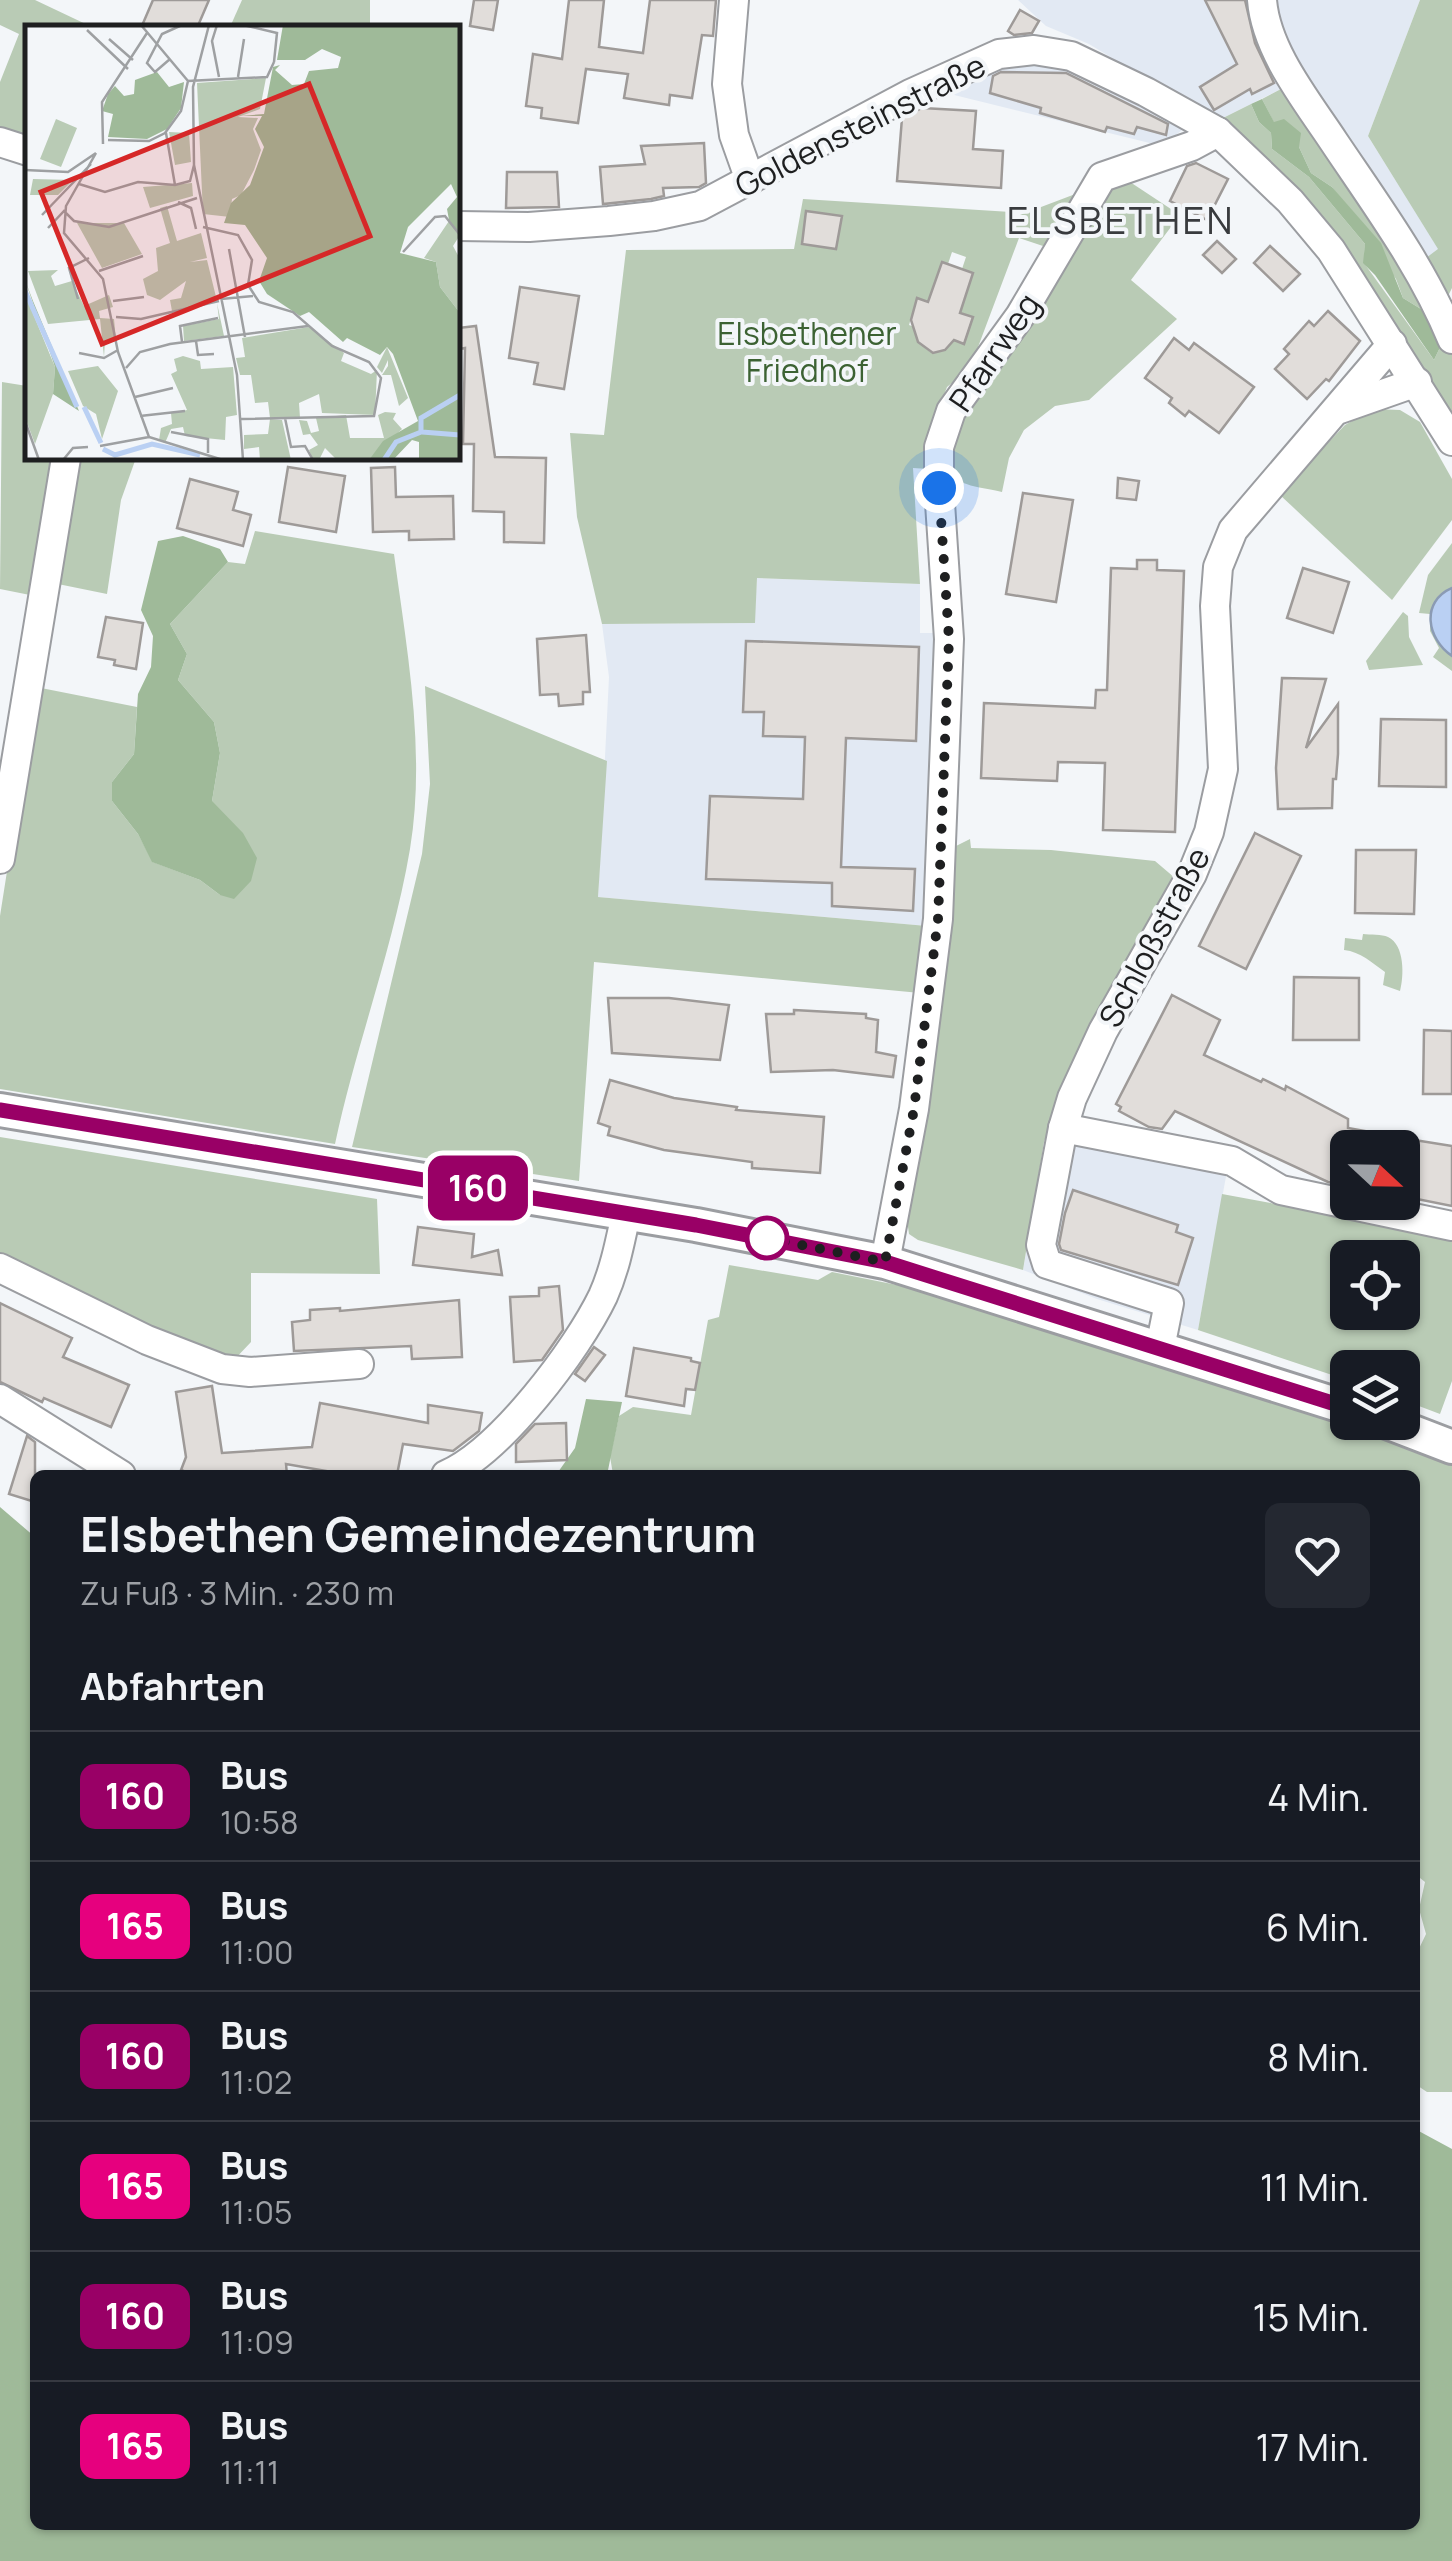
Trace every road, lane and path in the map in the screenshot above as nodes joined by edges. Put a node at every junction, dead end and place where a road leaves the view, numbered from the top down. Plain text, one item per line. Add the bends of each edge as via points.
1 (734, 0) edge
2 (1262, 0) edge
3 (1218, 132) junction
4 (0, 142) edge
5 (25, 150) edge
6 (750, 180) junction
7 (460, 226) edge
8 (1452, 339) edge
9 (1392, 344) junction
10 (1418, 382) junction
11 (1338, 410) junction
12 (1452, 441) edge
13 (66, 460) edge
14 (0, 859) edge
15 (0, 1110) edge
16 (1063, 1128) junction
17 (626, 1214) junction
18 (1452, 1226) edge
19 (885, 1262) junction
20 (0, 1268) edge
21 (1160, 1348) junction
22 (359, 1364) dead end
23 (0, 1399) edge
24 (1330, 1402) edge
25 (1420, 1435) edge
26 (1452, 1447) edge
27 (113, 1470) edge
28 (454, 1470) edge

1 - 6 street via 727,84 734,135
2 - 8 street via 1298,88 1414,261
3 - 6 street, Goldensteinstraße via 1071,56 1034,50 998,54 928,86
3 - 9 street, Goldensteinstraße via 1331,250
3 - 19 street, Pfarrweg via 1102,177 1020,316 951,412 940,448 949,639 939,901 914,1109
4 - 5 street
6 - 7 street, Goldensteinstraße via 700,206 654,216
9 - 10 street, Goldensteinstraße
9 - 11 street, Schloßstraße
10 - 11 street, Schloßstraße
10 - 12 street, Goldensteinstraße
11 - 16 street, Schloßstraße via 1233,530 1218,567 1219,795 1198,864 1152,966 1102,1031
13 - 14 street
15 - 17 main road
16 - 18 street via 1232,1161 1280,1190
16 - 21 street, Schloßstraße via 1041,1245 1046,1264 1169,1303
17 - 19 main road
17 - 28 street via 607,1284 576,1340 490,1447
19 - 21 main road
20 - 22 street via 222,1369
21 - 24 main road
23 - 27 street
25 - 26 main road

